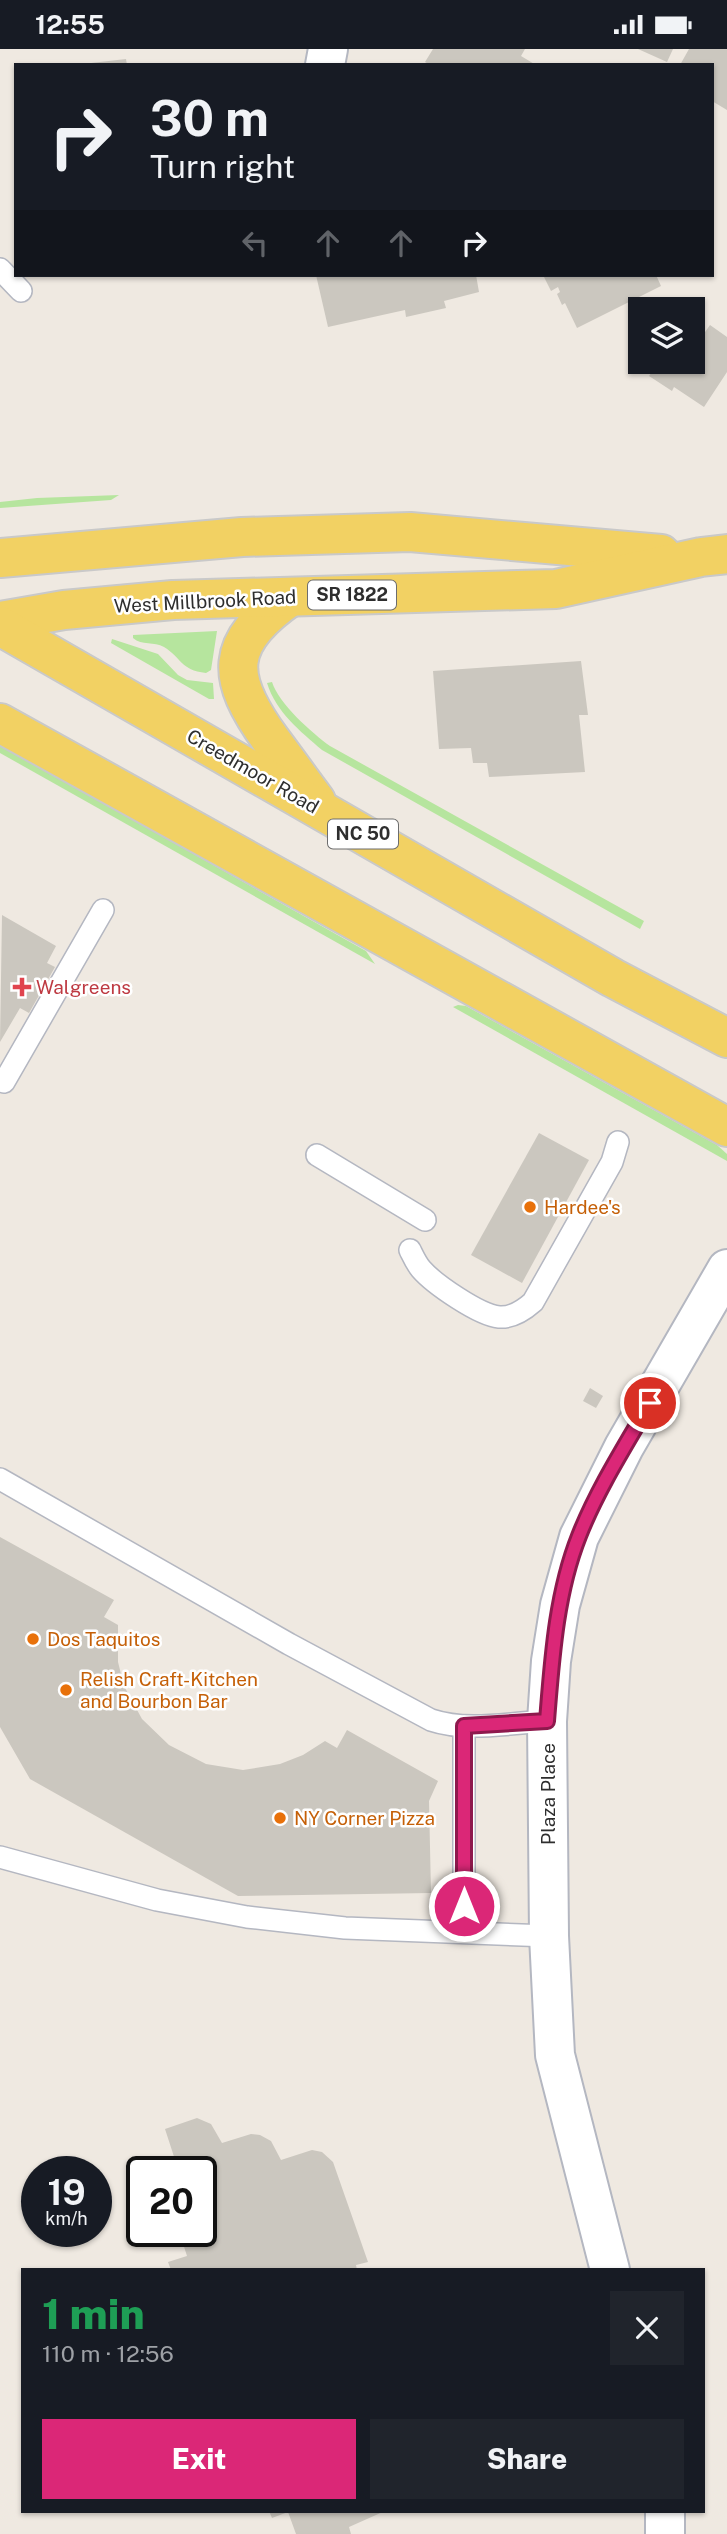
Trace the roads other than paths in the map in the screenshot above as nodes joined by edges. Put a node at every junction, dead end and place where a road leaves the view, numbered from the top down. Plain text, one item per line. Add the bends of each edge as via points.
1 (0, 269) edge
2 (4, 284) edge
3 (714, 556) edge
4 (0, 558) edge
5 (290, 597) junction
6 (0, 621) edge
7 (0, 627) edge
8 (0, 723) edge
9 (323, 811) junction
10 (103, 911) dead end
11 (727, 1038) edge
12 (0, 1080) edge
13 (727, 1127) edge
14 (618, 1142) dead end
15 (317, 1155) dead end
16 (425, 1220) dead end
17 (410, 1250) dead end
18 (727, 1269) edge
19 (0, 1479) edge
20 (547, 1721) junction
21 (464, 1726) junction
22 (0, 1857) edge
23 (464, 1932) junction
24 (549, 1936) junction
25 (609, 2268) edge
26 (665, 2513) edge
27 (665, 2534) edge

1 - 2 lane
3 - 4 main road, West Millbrook Road via 410,532 242,537
3 - 5 main road, West Millbrook Road / SR 1822 via 556,589
5 - 6 main road, West Millbrook Road / SR 1822 via 173,600
5 - 9 main road via 250,632 239,654 237,675 256,719
7 - 9 main road, Creedmoor Road / NC 50
8 - 13 main road
9 - 11 main road, Creedmoor Road / NC 50 via 613,978
10 - 12 lane via 4,1082
14 - 17 lane via 533,1301 522,1311 500,1317 489,1314 431,1279
15 - 16 lane
18 - 20 street, Plaza Place via 624,1447 579,1537 560,1605
19 - 21 lane via 431,1720
20 - 21 lane
20 - 24 street, Plaza Place
21 - 23 lane
22 - 23 lane via 157,1900 247,1917 345,1928
23 - 24 lane
24 - 25 street, Plaza Place via 555,2055
26 - 27 street

